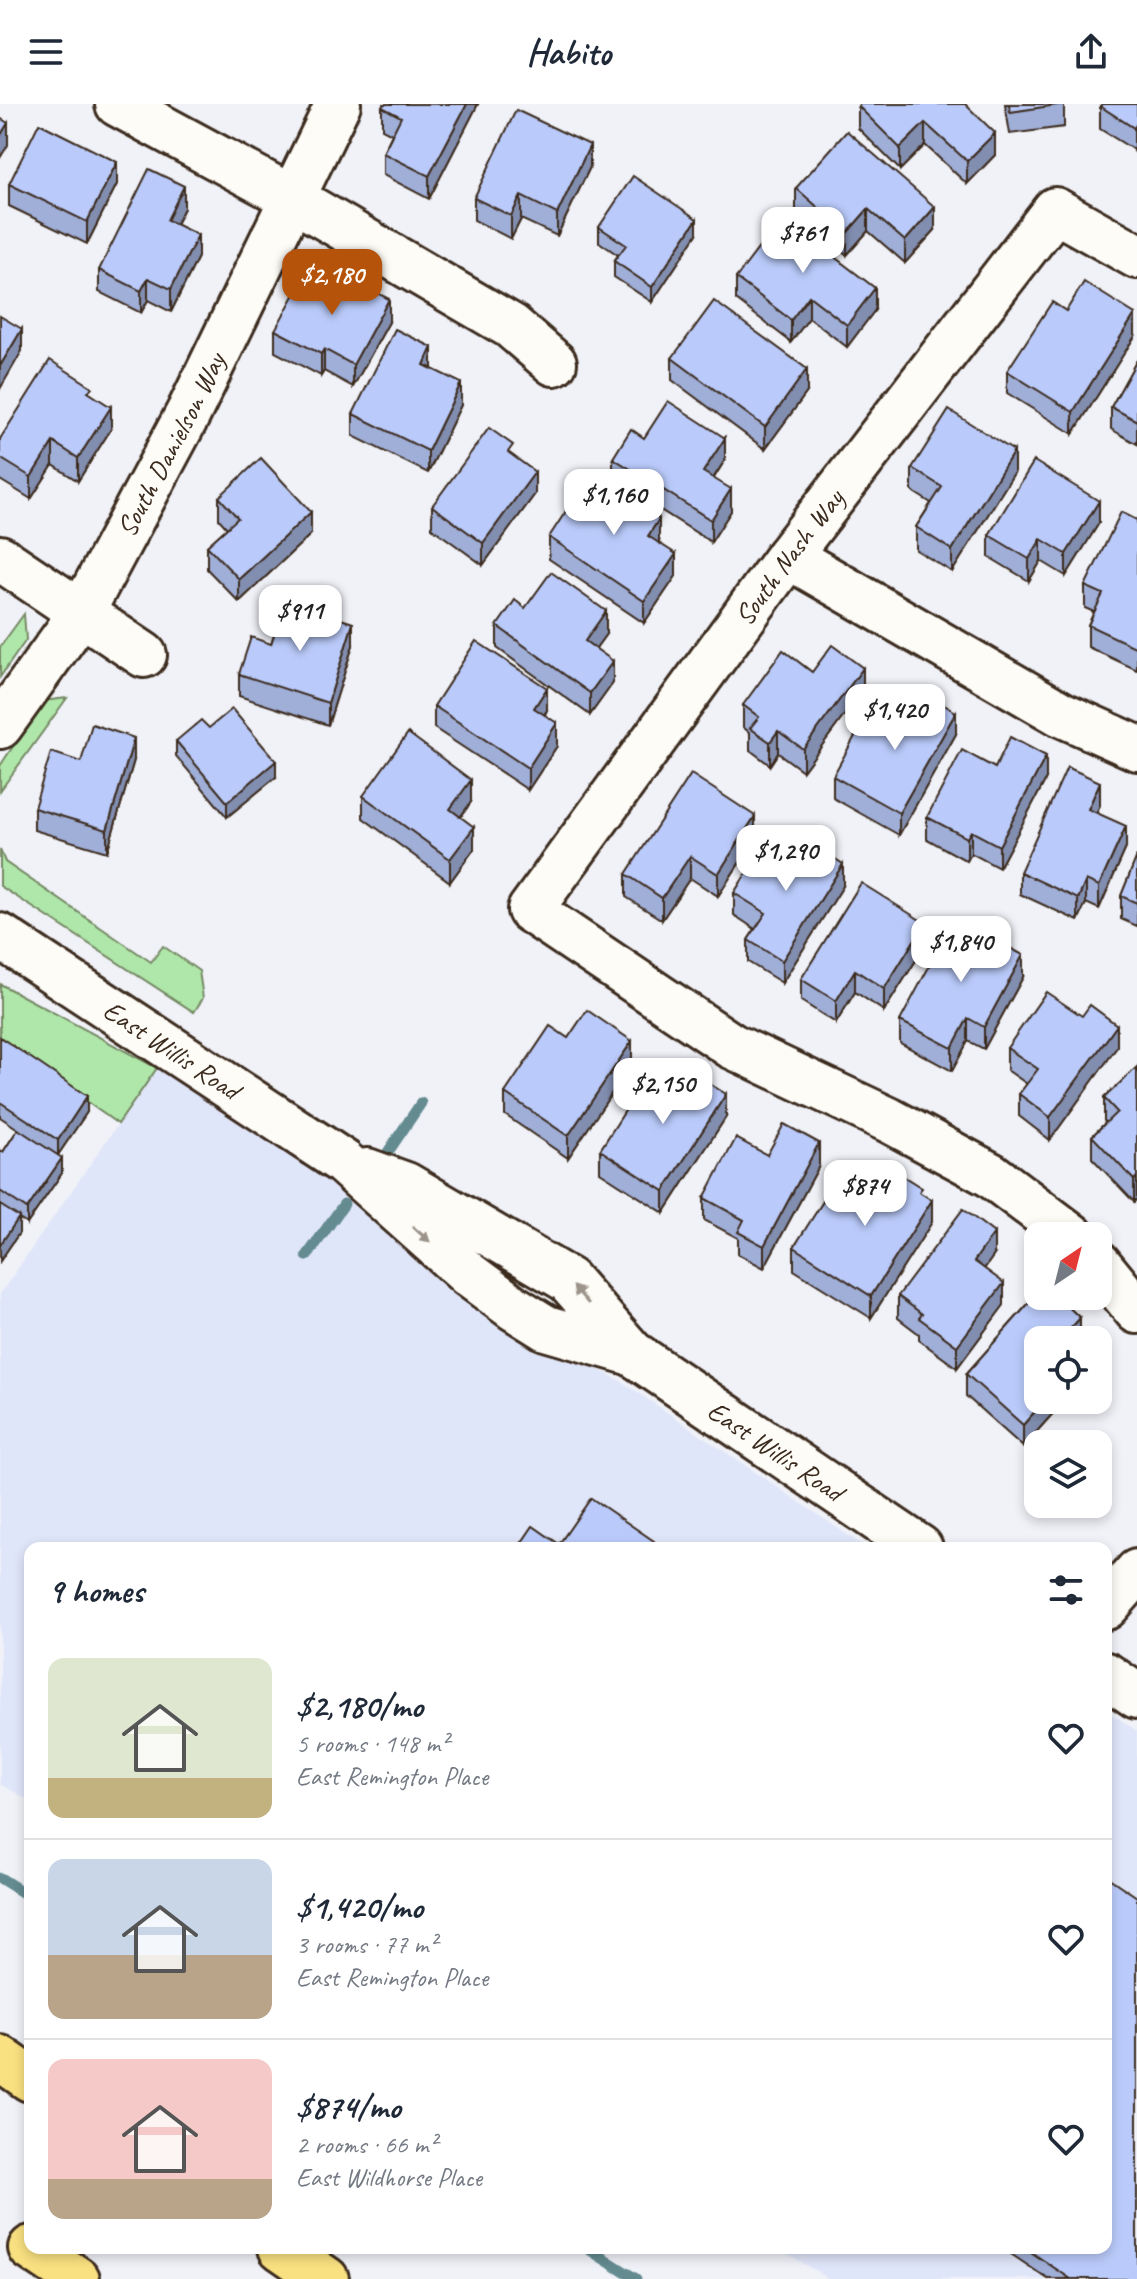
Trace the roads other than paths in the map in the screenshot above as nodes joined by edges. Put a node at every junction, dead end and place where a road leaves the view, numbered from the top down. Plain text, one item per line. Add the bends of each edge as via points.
1 (118, 104) edge
2 (338, 104) edge
3 (292, 198) junction
4 (1137, 256) edge
5 (554, 363) dead end
6 (788, 556) junction
7 (0, 558) edge
8 (82, 612) junction
9 (144, 655) dead end
10 (0, 726) edge
11 (1137, 748) edge
12 (0, 936) edge
13 (1053, 1222) edge
14 (1112, 1280) edge
15 (1137, 1311) edge
16 (911, 1542) edge
17 (1137, 1572) edge
18 (1112, 1600) edge
19 (1112, 1679) edge
20 (1137, 1696) edge
21 (0, 2058) edge
22 (24, 2075) edge
23 (0, 2227) edge
24 (24, 2244) edge
25 (39, 2254) edge
26 (290, 2254) edge
27 (77, 2279) edge
28 (326, 2279) edge

1 - 3 street
2 - 3 street, South Danielson Way
3 - 5 street via 511,326
3 - 8 street, South Danielson Way via 189,412
4 - 6 street, South Nash Way via 1055,210
6 - 11 street via 1061,714
6 - 13 street, South Nash Way via 530,910 732,1046 991,1175
7 - 8 street
8 - 9 street
8 - 10 street, South Danielson Way
12 - 16 street, East Willis Road via 343,1162 406,1185 568,1280 617,1344
14 - 15 street
17 - 18 street
19 - 20 street
21 - 22 highway
23 - 24 highway
25 - 27 highway
26 - 28 highway

